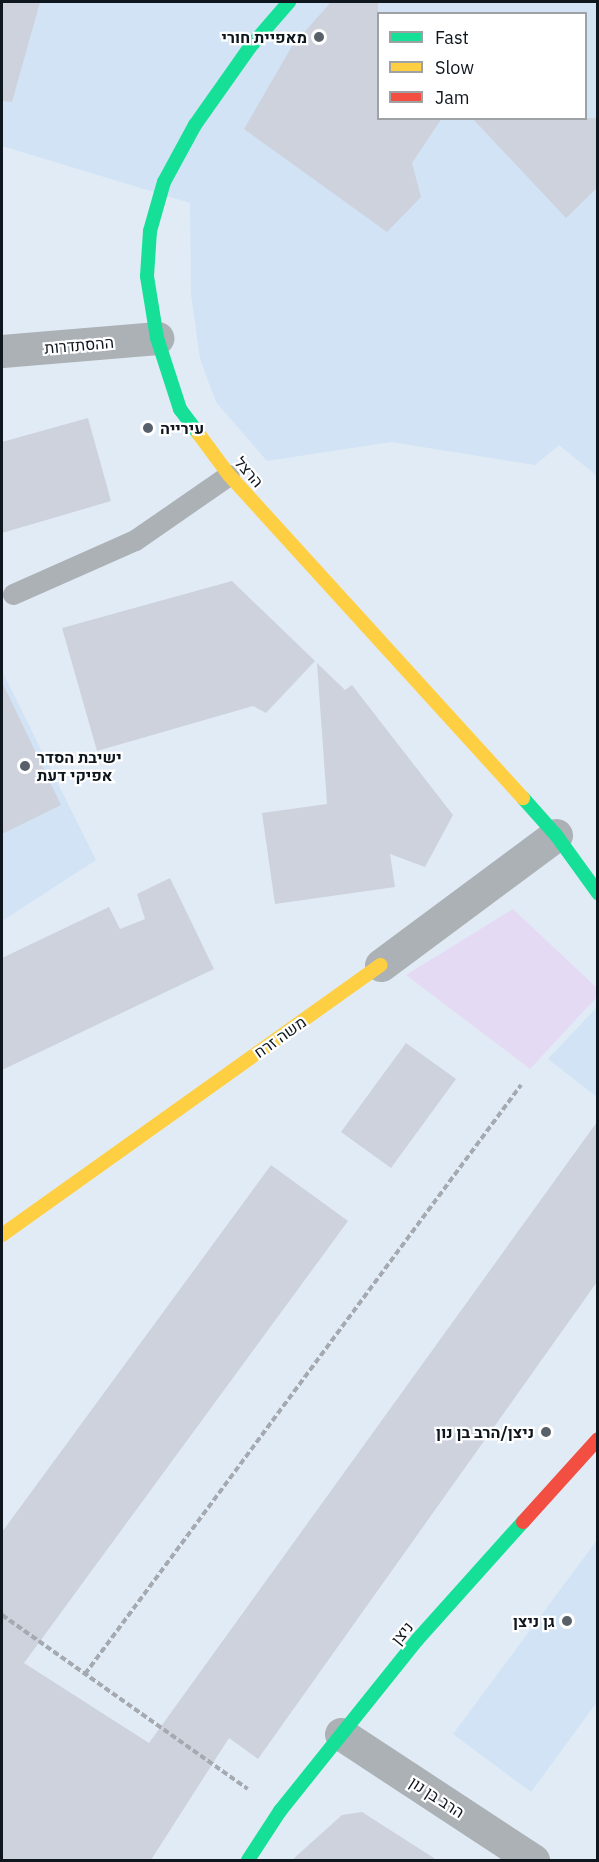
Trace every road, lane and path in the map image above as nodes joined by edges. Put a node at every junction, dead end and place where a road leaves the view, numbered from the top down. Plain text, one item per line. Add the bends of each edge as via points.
1 (289, 2) edge
2 (156, 338) junction
3 (2, 351) edge
4 (229, 475) junction
5 (13, 594) dead end
6 (556, 835) junction
7 (597, 893) edge
8 (381, 965) joint
9 (521, 1084) dead end
10 (2, 1234) edge
11 (597, 1439) edge
12 (2, 1615) edge
13 (85, 1674) junction
14 (341, 1734) junction
15 (280, 1811) junction
16 (248, 1860) edge
17 (533, 1860) edge

1 - 2 street, הרצל via 250,47 195,125 164,182 150,231 147,276
2 - 3 street, ההסתדרות
2 - 4 street, הרצל via 180,409
4 - 5 lane via 135,540
4 - 6 street, הרצל
6 - 7 street, הרצל
6 - 8 street, משה זרח
8 - 10 street, משה זרח
9 - 13 path
11 - 14 street, ניצן via 417,1640
12 - 13 path
13 - 15 path
14 - 15 street, ניצן
14 - 17 street, הרב בן נון
15 - 16 street, ניצן

